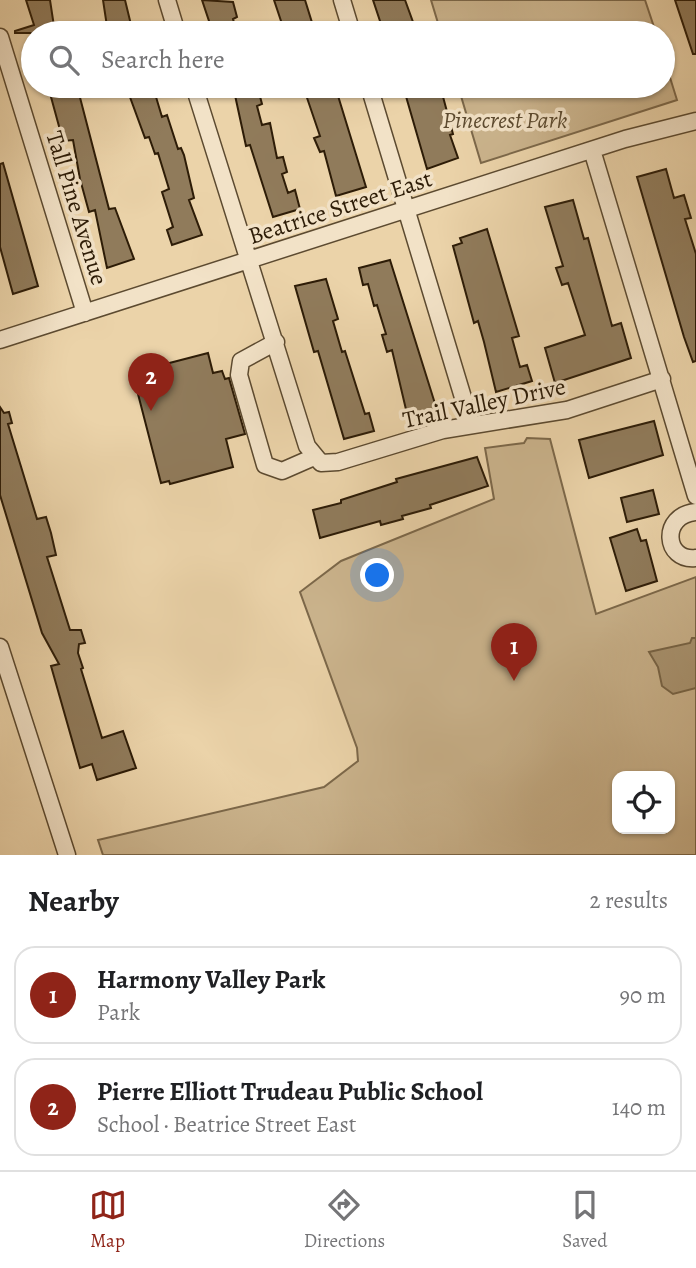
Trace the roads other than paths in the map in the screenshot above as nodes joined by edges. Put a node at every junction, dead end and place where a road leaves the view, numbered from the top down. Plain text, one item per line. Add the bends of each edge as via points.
1 (167, 0) edge
2 (342, 0) edge
3 (173, 21) edge
4 (348, 21) edge
5 (0, 37) edge
6 (198, 98) edge
7 (373, 98) edge
8 (696, 121) edge
9 (592, 150) junction
10 (407, 209) junction
11 (250, 260) junction
12 (85, 313) junction
13 (0, 340) edge
14 (276, 342) junction
15 (662, 379) junction
16 (471, 424) junction
17 (314, 457) junction
18 (696, 496) edge
19 (696, 512) edge
20 (696, 558) edge
21 (0, 647) edge
22 (67, 855) edge

1 - 3 street
2 - 4 street
5 - 12 street, Tall Pine Avenue
6 - 11 street
7 - 10 street
8 - 9 street, Beatrice Street East
9 - 10 street, Beatrice Street East
9 - 15 street
10 - 11 street, Beatrice Street East
10 - 16 street
11 - 12 street, Beatrice Street East
11 - 14 street
12 - 13 street, Beatrice Street East
14 - 17 street
14 - 17 street via 241,361 239,375 265,465 282,471
15 - 16 street, Trail Valley Drive via 556,413
15 - 18 street
16 - 17 street, Trail Valley Drive via 338,462 321,463
19 - 20 street via 674,522 670,535 675,551
21 - 22 street

